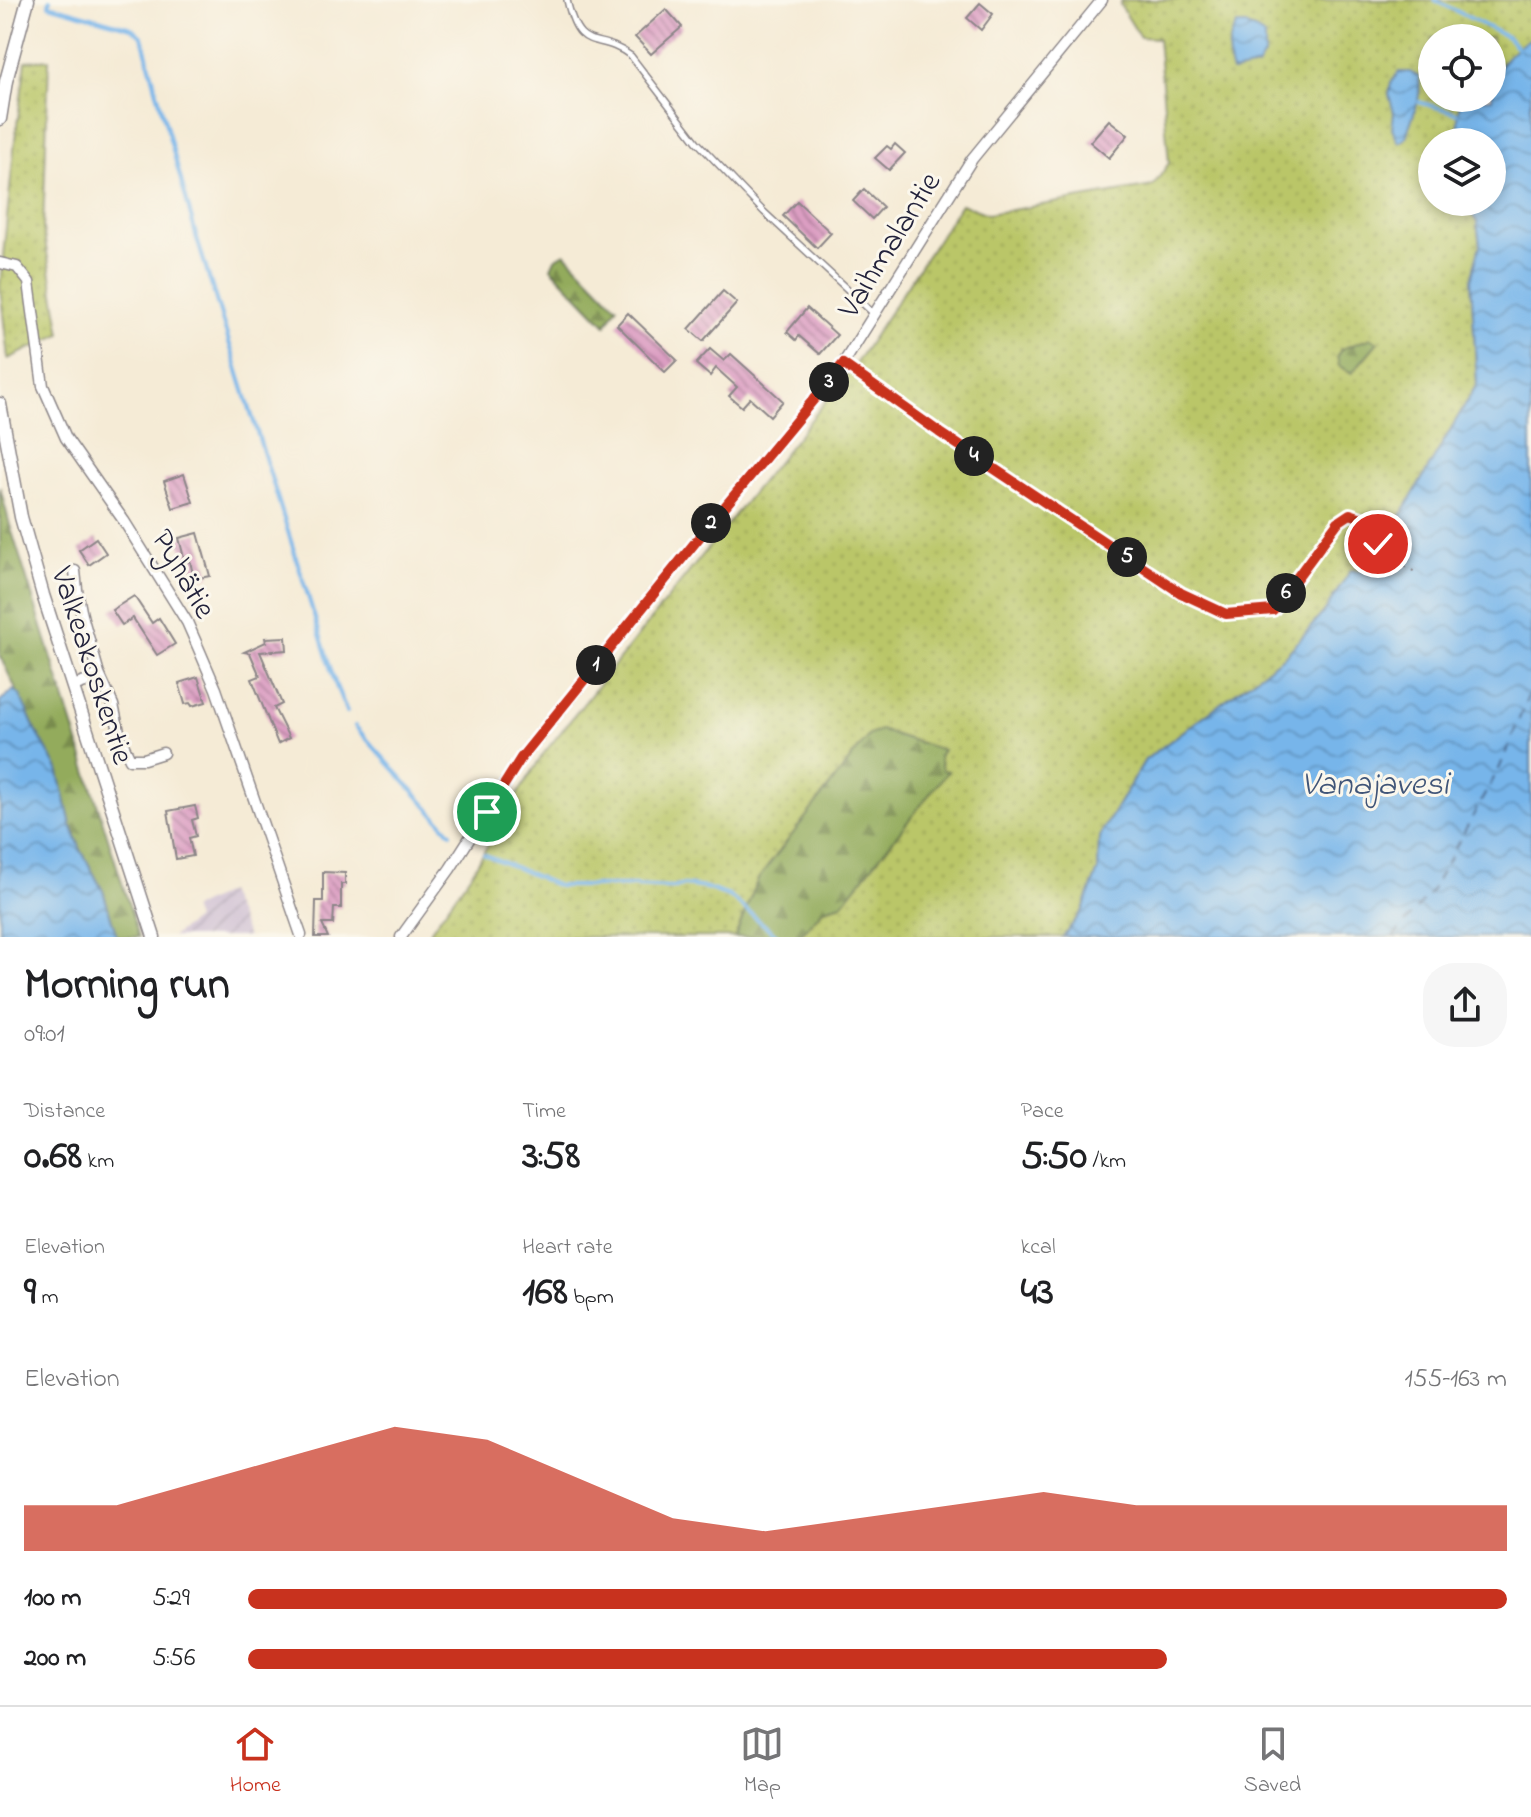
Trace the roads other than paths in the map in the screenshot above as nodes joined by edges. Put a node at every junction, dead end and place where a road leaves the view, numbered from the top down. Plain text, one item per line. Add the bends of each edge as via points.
1 (28, 0) edge
2 (567, 0) edge
3 (1102, 0) edge
4 (0, 119) edge
5 (0, 263) edge
6 (875, 315) junction
7 (0, 404) edge
8 (75, 571) dead end
9 (99, 674) junction
10 (73, 686) junction
11 (163, 753) dead end
12 (301, 935) dead end
13 (154, 937) edge
14 (401, 937) edge

1 - 4 street
2 - 6 lane via 576,30 631,56 706,152
3 - 6 street, Vaihmalantie via 972,159
5 - 12 street, Pyhätie via 21,269 29,282 43,386 66,438 187,622 216,689
6 - 14 street, Vaihmalantie via 843,364 521,758
7 - 10 street, Valkeakoskentie via 21,517
8 - 9 street via 83,626
9 - 10 street
9 - 11 street via 130,759
10 - 13 street, Valkeakoskentie

